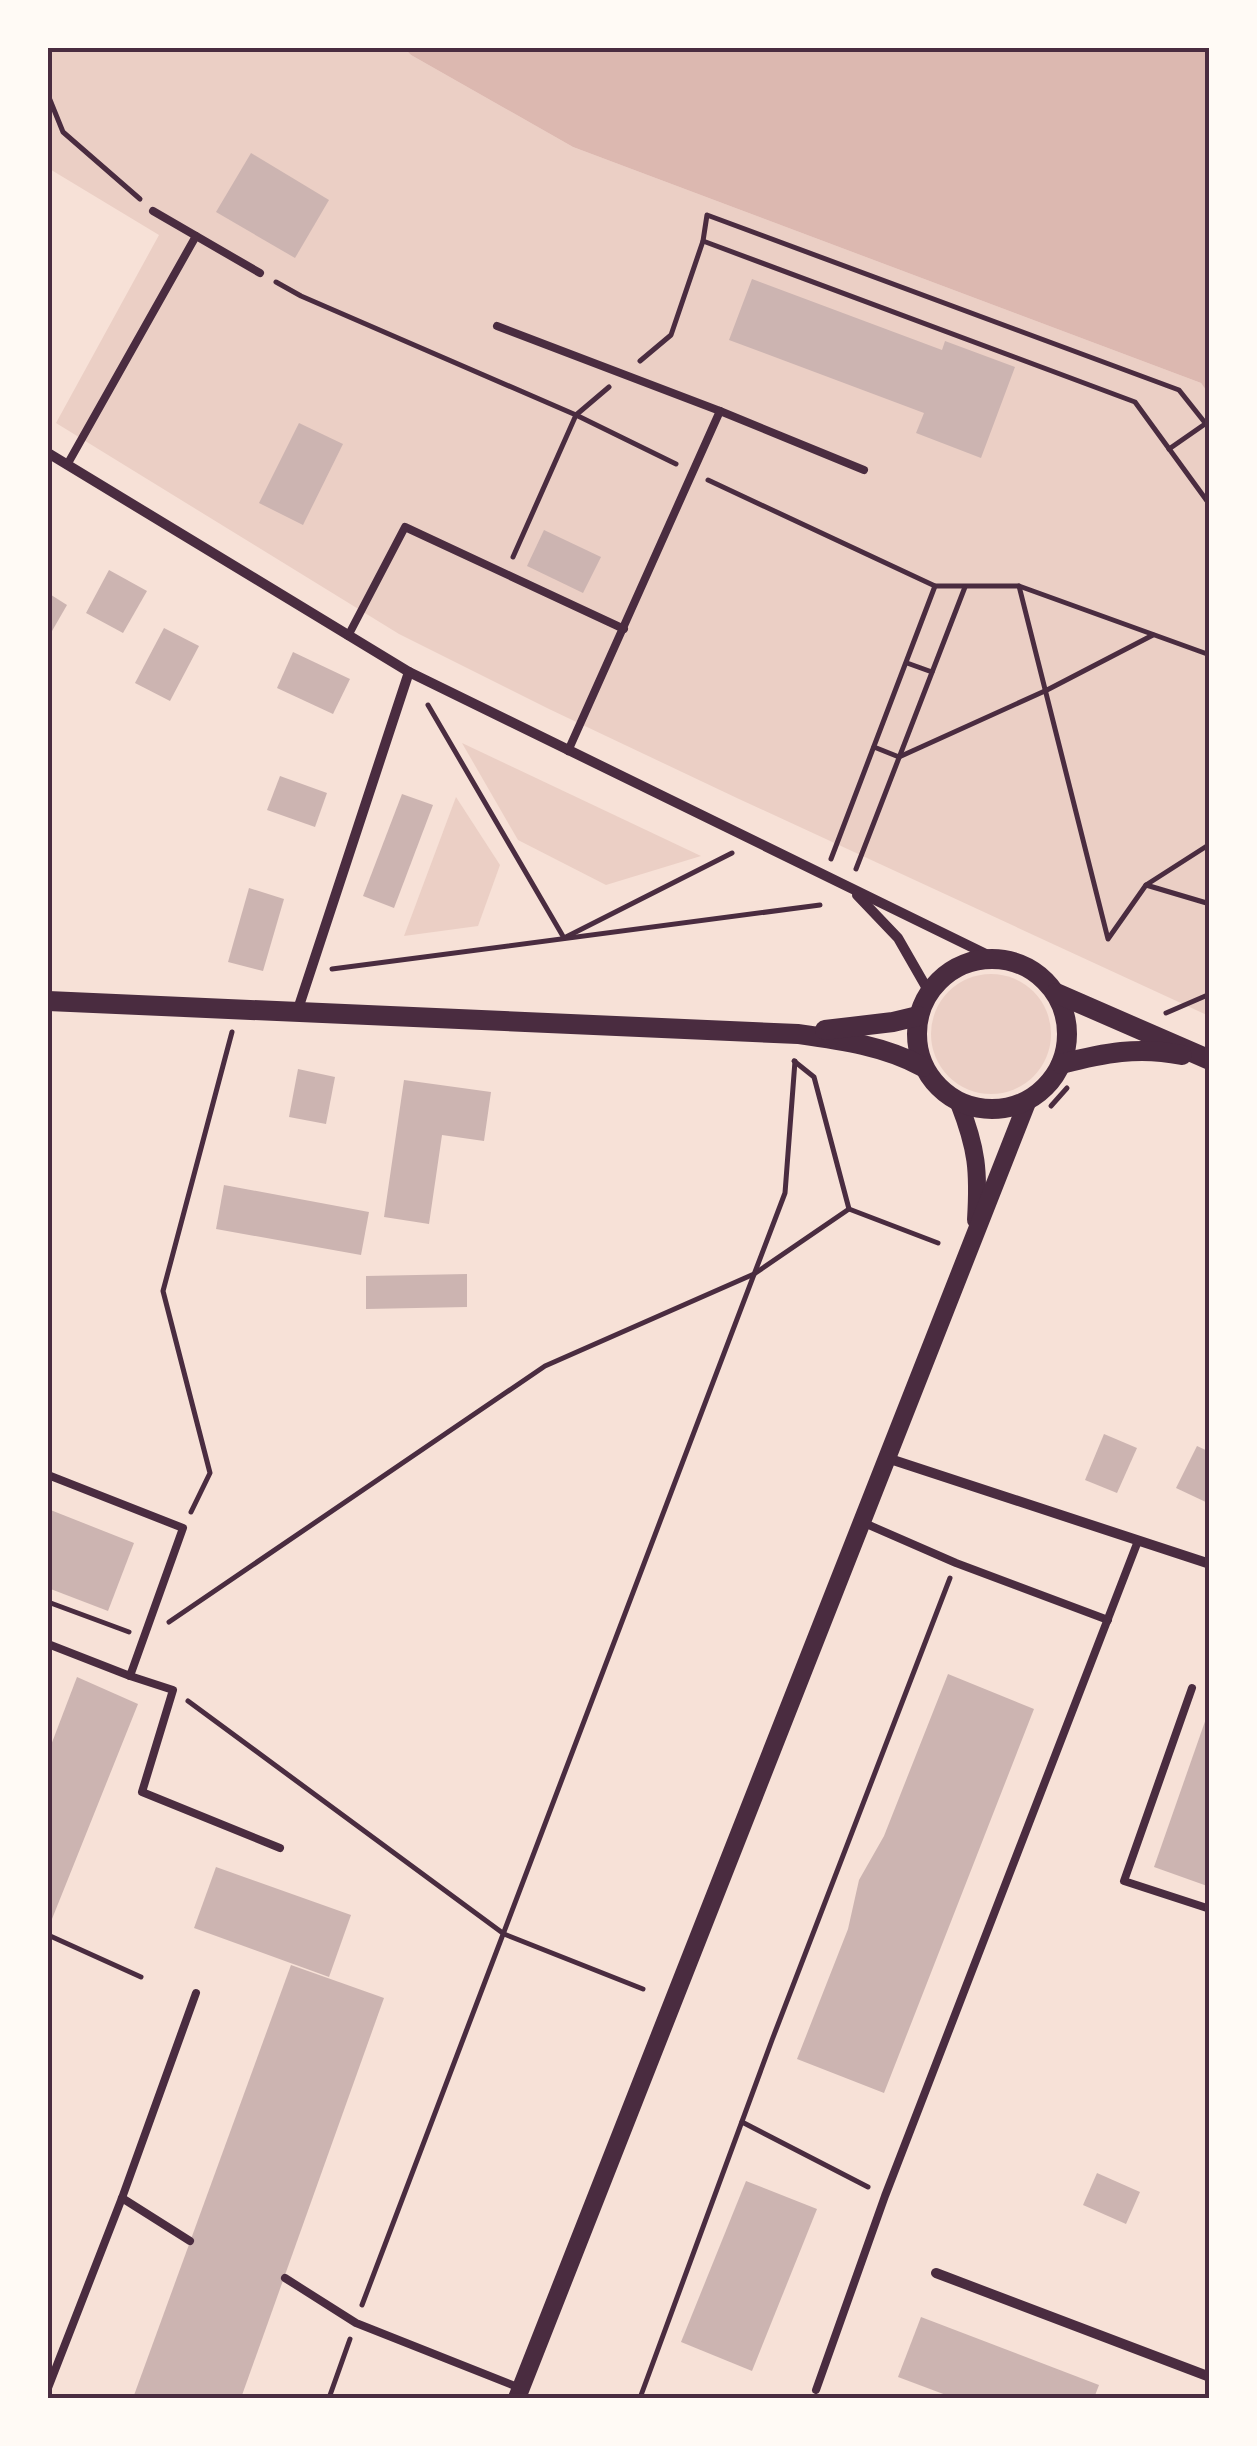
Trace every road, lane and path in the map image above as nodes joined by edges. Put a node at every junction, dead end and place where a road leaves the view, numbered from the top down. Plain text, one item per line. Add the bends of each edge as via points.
1 (48, 96) edge
2 (153, 211) joint
3 (196, 236) junction
4 (703, 241) junction
5 (260, 273) joint
6 (498, 326) dead end
7 (624, 374) junction
8 (720, 411) junction
9 (576, 415) junction
10 (1207, 427) edge
11 (1169, 449) junction
12 (48, 453) edge
13 (66, 465) junction
14 (864, 470) dead end
15 (694, 473) junction
16 (1210, 488) edge
17 (1202, 494) junction
18 (1210, 505) edge
19 (506, 574) junction
20 (935, 586) junction
21 (1020, 586) junction
22 (965, 587) junction
23 (624, 628) junction
24 (1153, 635) junction
25 (348, 636) junction
26 (1210, 655) edge
27 (906, 662) junction
28 (409, 672) junction
29 (932, 672) junction
30 (1047, 690) junction
31 (874, 747) junction
32 (568, 752) junction
33 (899, 757) junction
34 (754, 842) junction
35 (1210, 844) edge
36 (824, 876) junction
37 (1146, 885) junction
38 (849, 888) junction
39 (1210, 904) edge
40 (820, 905) dead end
41 (564, 938) junction
42 (994, 958) junction
43 (312, 972) junction
44 (929, 992) junction
45 (1056, 993) junction
46 (48, 1001) edge
47 (298, 1012) junction
48 (918, 1016) junction
49 (232, 1031) dead end
50 (798, 1034) junction
51 (1210, 1060) edge
52 (1061, 1064) junction
53 (923, 1067) junction
54 (1068, 1087) dead end
55 (1028, 1100) junction
56 (960, 1103) junction
57 (1046, 1113) dead end
58 (849, 1209) junction
59 (975, 1236) junction
60 (938, 1243) dead end
61 (754, 1274) junction
62 (887, 1458) junction
63 (48, 1475) edge
64 (862, 1522) junction
65 (184, 1528) junction
66 (1138, 1541) junction
67 (956, 1563) junction
68 (1210, 1564) edge
69 (48, 1602) edge
70 (1108, 1620) junction
71 (146, 1638) junction
72 (48, 1644) edge
73 (130, 1676) junction
74 (1192, 1688) dead end
75 (173, 1690) junction
76 (280, 1848) dead end
77 (1210, 1909) edge
78 (504, 1934) junction
79 (48, 1935) edge
80 (142, 1977) dead end
81 (643, 1989) dead end
82 (196, 1993) dead end
83 (742, 2122) junction
84 (885, 2196) junction
85 (122, 2198) junction
86 (190, 2242) dead end
87 (936, 2273) dead end
88 (285, 2278) dead end
89 (356, 2323) junction
90 (1210, 2377) edge
91 (48, 2388) edge
92 (816, 2390) dead end
93 (519, 2394) edge
94 (329, 2398) edge
95 (640, 2398) edge

1 - 2 path via 62,132
2 - 3 lane
3 - 5 lane
3 - 13 lane
4 - 7 path via 671,335
4 - 10 path via 707,215 1179,390
4 - 11 path via 1135,402
5 - 9 path
6 - 7 lane
7 - 8 lane
7 - 9 path
8 - 14 lane
8 - 15 lane
9 - 15 path
9 - 19 path
10 - 11 path
11 - 17 path
12 - 13 street
13 - 25 street
15 - 20 path
15 - 23 lane
16 - 17 path
17 - 18 path
19 - 23 lane
19 - 25 lane via 405,527
20 - 22 path
20 - 27 path
21 - 22 path
21 - 24 path
21 - 30 path
22 - 29 path
23 - 32 lane
24 - 26 path
24 - 30 path
25 - 28 street
27 - 29 path
27 - 31 path
28 - 32 street
28 - 41 path
28 - 43 street
29 - 33 path
30 - 33 path
30 - 37 path via 1108,938
31 - 33 path
31 - 36 path
32 - 34 street
33 - 38 path
34 - 36 street
34 - 41 path
35 - 37 path
36 - 38 street
37 - 39 path
38 - 42 street
38 - 44 street via 898,938
40 - 41 path
41 - 43 path
42 - 44 main road via 969,962
42 - 45 main road via 1039,974
43 - 47 street
44 - 48 main road
45 - 51 main road
45 - 52 main road via 1068,1040
46 - 47 main road
47 - 50 main road
48 - 50 main road
48 - 53 main road
49 - 65 path via 163,1292 210,1474
50 - 53 main road via 854,1042
51 - 52 main road via 1134,1050
52 - 55 main road
53 - 56 main road
54 - 57 path
55 - 56 main road via 982,1110
55 - 59 street
56 - 59 street via 977,1160
58 - 60 path
58 - 61 path
58 - 61 path via 814,1077 795,1061 785,1193
59 - 62 street
61 - 71 path via 545,1366
61 - 78 path
62 - 64 street
62 - 66 street
63 - 65 lane
64 - 67 lane
64 - 93 street
65 - 71 lane
66 - 68 street
66 - 70 lane
67 - 70 lane
67 - 83 path
69 - 71 path
70 - 84 lane
71 - 73 lane
72 - 73 lane
73 - 75 lane
74 - 77 lane via 1124,1881
75 - 76 lane via 142,1792
75 - 78 path
78 - 81 path
78 - 89 path
79 - 80 path
82 - 85 lane
83 - 84 path
83 - 95 path
84 - 92 lane
85 - 86 lane
85 - 91 lane
87 - 90 street
88 - 89 lane
89 - 93 lane
89 - 94 path

